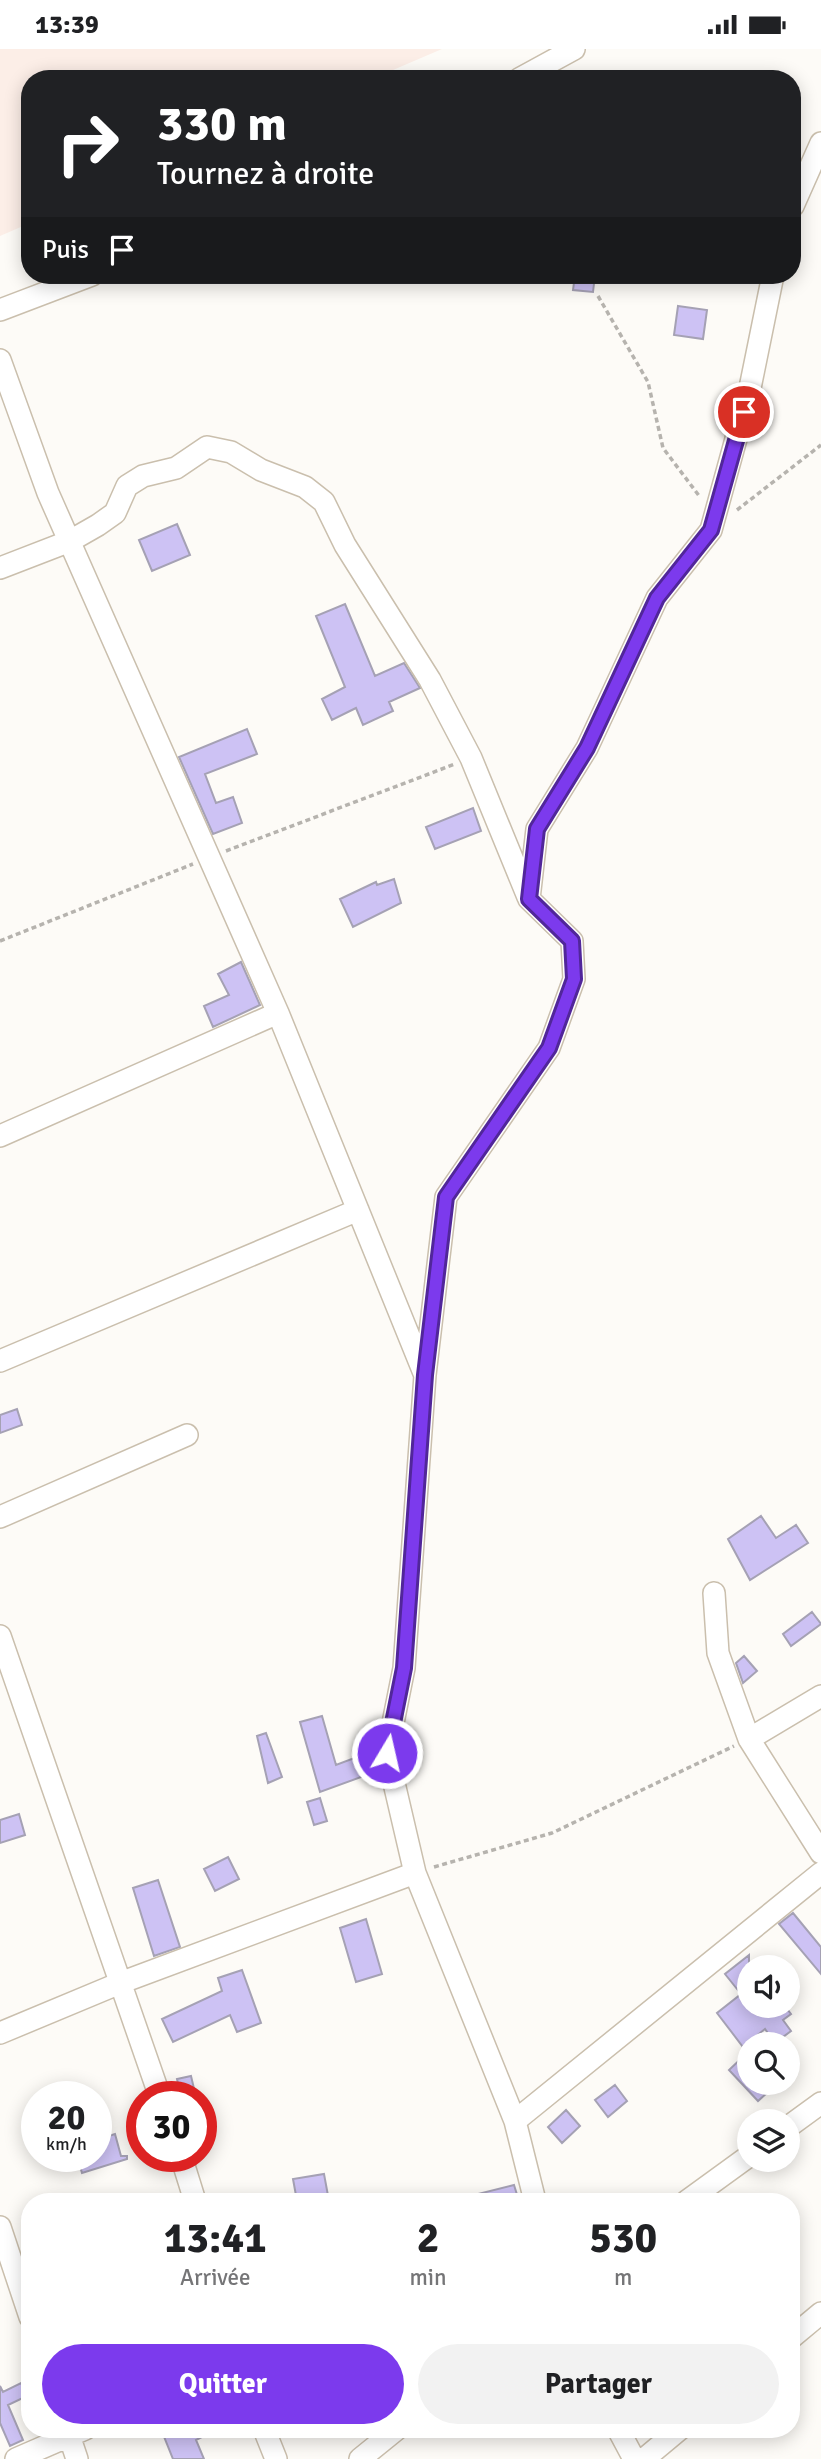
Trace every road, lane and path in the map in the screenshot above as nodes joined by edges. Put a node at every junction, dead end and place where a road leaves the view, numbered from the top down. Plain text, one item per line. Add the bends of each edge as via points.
1 (574, 49) edge
2 (536, 70) edge
3 (821, 143) edge
4 (801, 188) edge
5 (68, 284) edge
6 (771, 284) edge
7 (598, 296) dead end
8 (0, 310) edge
9 (0, 360) edge
10 (821, 445) edge
11 (701, 501) dead end
12 (711, 530) junction
13 (70, 541) junction
14 (0, 568) edge
15 (471, 758) junction
16 (210, 857) junction
17 (529, 899) junction
18 (0, 941) edge
19 (278, 1013) junction
20 (0, 1136) edge
21 (358, 1210) junction
22 (0, 1361) edge
23 (425, 1375) junction
24 (187, 1435) dead end
25 (0, 1517) edge
26 (714, 1593) dead end
27 (0, 1636) edge
28 (821, 1696) edge
29 (749, 1739) junction
30 (821, 1853) edge
31 (415, 1873) junction
32 (821, 1873) edge
33 (120, 1983) junction
34 (0, 2033) edge
35 (154, 2081) edge
36 (821, 2103) edge
37 (800, 2118) edge
38 (515, 2121) junction
39 (737, 2165) edge
40 (186, 2172) edge
41 (193, 2193) edge
42 (533, 2193) edge
43 (698, 2193) edge
44 (0, 2227) edge
45 (21, 2290) edge
46 (821, 2313) edge
47 (800, 2330) edge
48 (60, 2438) edge
49 (75, 2438) edge
50 (268, 2438) edge
51 (386, 2438) edge
52 (623, 2438) edge
53 (669, 2438) edge
54 (16, 2459) edge
55 (77, 2459) edge
56 (276, 2459) edge
57 (360, 2459) edge
58 (634, 2459) edge
59 (644, 2459) edge

1 - 2 street
3 - 4 street
5 - 8 street
6 - 12 street via 750,388
7 - 11 path via 648,382 663,448 698,490
9 - 13 street
10 - 12 path
12 - 17 street via 657,598 587,748 537,829
13 - 14 street
13 - 15 street via 115,513 127,486 143,476 176,468 207,447 231,452 304,487 324,502
13 - 16 street
15 - 16 path
15 - 17 street
16 - 18 path
16 - 19 street
17 - 23 street via 572,941 574,979 549,1048 446,1197
19 - 20 street
19 - 21 street
21 - 22 street
21 - 23 street
23 - 31 street via 404,1668 387,1753
24 - 25 street
26 - 29 street via 718,1653
27 - 33 street
28 - 29 street
29 - 30 street
29 - 31 path via 552,1833
31 - 33 street
31 - 38 street
32 - 38 street
33 - 34 street
33 - 35 street
36 - 37 street
38 - 42 street
39 - 43 street
40 - 41 street
44 - 45 street
46 - 47 street
48 - 54 street
49 - 55 street
50 - 56 street
51 - 57 street
52 - 58 street
53 - 59 street

